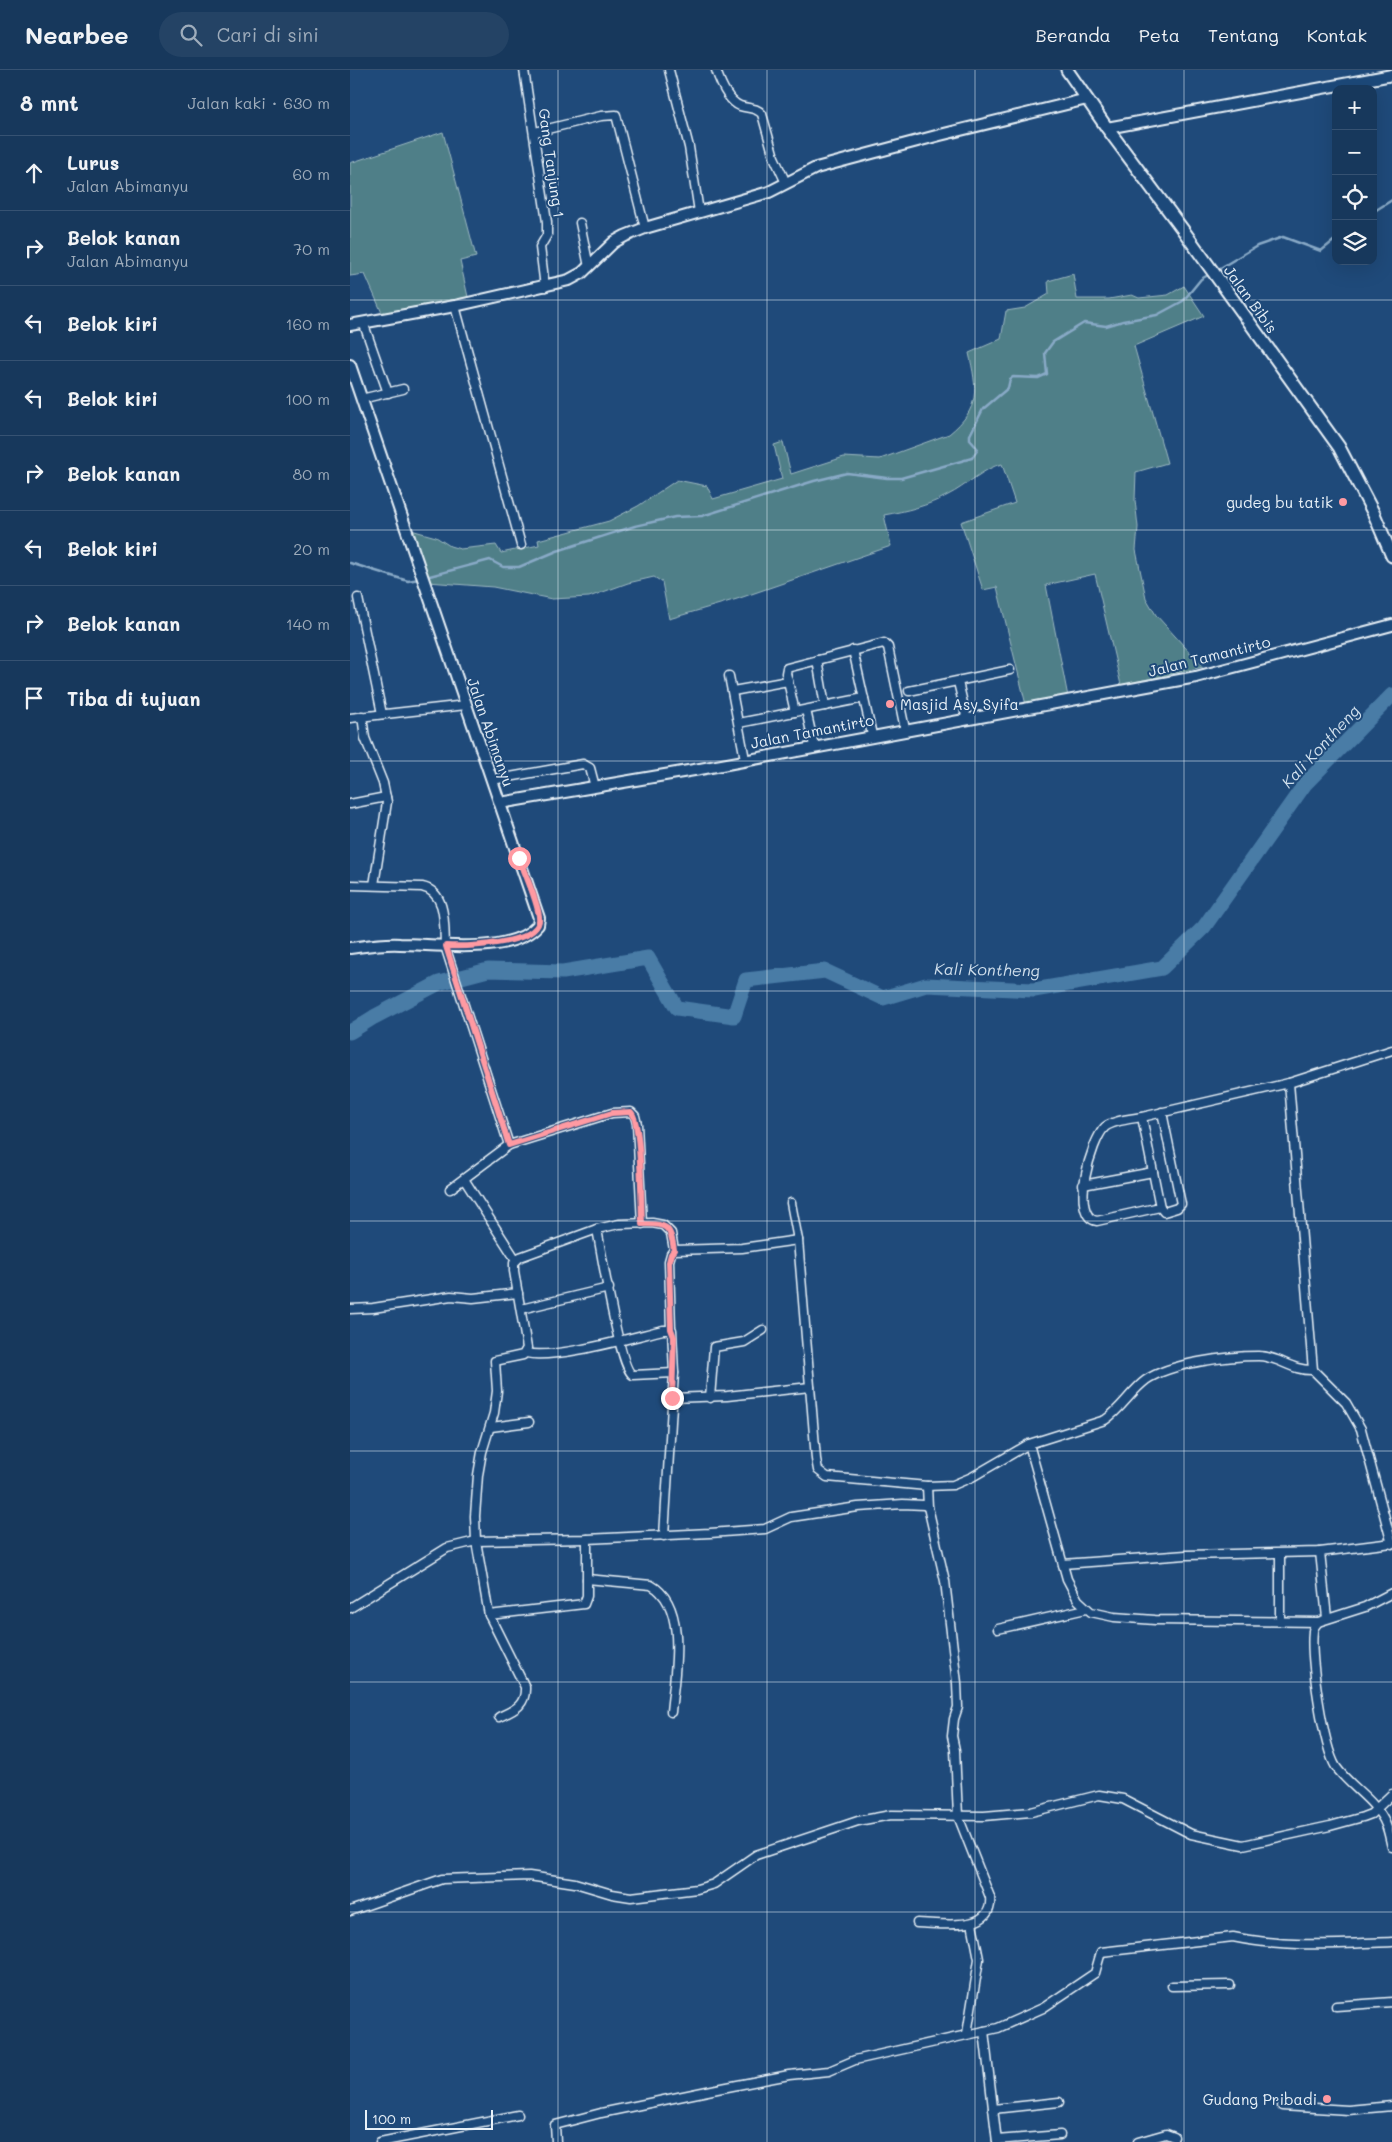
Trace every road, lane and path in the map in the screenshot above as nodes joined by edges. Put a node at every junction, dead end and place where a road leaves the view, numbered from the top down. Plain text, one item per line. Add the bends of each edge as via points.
1 (524, 70) edge
2 (669, 70) edge
3 (716, 70) edge
4 (1067, 70) edge
5 (1392, 75) edge
6 (1087, 99) junction
7 (1107, 128) junction
8 (534, 132) junction
9 (786, 183) junction
10 (699, 212) junction
11 (580, 223) dead end
12 (645, 228) junction
13 (589, 267) junction
14 (545, 287) junction
15 (455, 306) junction
16 (363, 322) junction
17 (350, 325) edge
18 (350, 365) edge
19 (403, 389) dead end
20 (388, 393) junction
21 (361, 399) junction
22 (520, 545) dead end
23 (1392, 556) edge
24 (358, 598) dead end
25 (1392, 624) edge
26 (853, 650) junction
27 (817, 660) junction
28 (1010, 670) dead end
29 (729, 676) dead end
30 (788, 680) junction
31 (958, 682) junction
32 (732, 691) junction
33 (909, 691) dead end
34 (864, 698) junction
35 (466, 705) junction
36 (825, 706) junction
37 (806, 710) junction
38 (795, 712) junction
39 (382, 714) junction
40 (362, 716) junction
41 (350, 718) edge
42 (967, 720) junction
43 (739, 723) junction
44 (906, 729) junction
45 (872, 735) junction
46 (814, 746) junction
47 (745, 759) junction
48 (492, 780) junction
49 (595, 787) junction
50 (386, 798) junction
51 (500, 803) junction
52 (350, 804) edge
53 (350, 885) edge
54 (374, 885) junction
55 (446, 946) junction
56 (350, 948) edge
57 (1392, 1050) edge
58 (1289, 1083) junction
59 (1162, 1112) junction
60 (1142, 1117) junction
61 (509, 1145) junction
62 (1153, 1172) junction
63 (464, 1179) junction
64 (1083, 1185) junction
65 (450, 1189) dead end
66 (791, 1203) dead end
67 (1160, 1207) junction
68 (642, 1224) junction
69 (597, 1229) junction
70 (798, 1240) junction
71 (674, 1250) junction
72 (516, 1260) junction
73 (608, 1288) junction
74 (518, 1293) junction
75 (350, 1309) edge
76 (521, 1309) junction
77 (671, 1329) junction
78 (763, 1330) dead end
79 (618, 1341) junction
80 (526, 1353) junction
81 (1313, 1370) junction
82 (674, 1373) junction
83 (810, 1387) junction
84 (672, 1398) junction
85 (710, 1398) junction
86 (529, 1422) dead end
87 (491, 1427) junction
88 (1029, 1444) junction
89 (927, 1486) junction
90 (928, 1507) junction
91 (664, 1536) junction
92 (587, 1540) junction
93 (476, 1541) junction
94 (1392, 1544) edge
95 (1320, 1552) junction
96 (1280, 1554) junction
97 (1063, 1564) junction
98 (587, 1579) junction
99 (1392, 1593) edge
100 (350, 1608) edge
101 (1086, 1609) junction
102 (489, 1615) junction
103 (1327, 1618) junction
104 (1280, 1621) junction
105 (1318, 1622) junction
106 (998, 1629) dead end
107 (671, 1712) dead end
108 (499, 1717) dead end
109 (1392, 1794) edge
110 (1376, 1809) junction
111 (958, 1816) junction
112 (1392, 1847) edge
113 (350, 1911) edge
114 (918, 1922) dead end
115 (972, 1923) junction
116 (1392, 1942) edge
117 (1230, 1985) dead end
118 (1172, 1986) dead end
119 (1392, 2002) edge
120 (1336, 2006) dead end
121 (984, 2030) junction
122 (967, 2034) junction
123 (1059, 2102) dead end
124 (1282, 2106) dead end
125 (1392, 2106) edge
126 (993, 2108) junction
127 (518, 2115) dead end
128 (1060, 2135) dead end
129 (1174, 2137) dead end
130 (410, 2140) edge
131 (997, 2141) edge
132 (380, 2142) edge
133 (556, 2142) edge
134 (1138, 2142) edge

1 - 8 street, Gang Tanjung 1
2 - 10 street via 689,147
3 - 9 street via 735,102 742,107 757,109 762,114 774,157
4 - 6 main road, Jalan Bibis
5 - 7 street
6 - 7 main road, Jalan Bibis
6 - 9 street via 816,168
7 - 23 main road, Jalan Bibis via 1339,447
8 - 12 street via 616,115
8 - 14 street, Gang Tanjung 1 via 548,228 540,247
9 - 10 street via 769,192
10 - 12 street
11 - 13 street
12 - 13 street via 614,242
13 - 14 street via 574,278
14 - 15 street
15 - 16 street
15 - 22 street
16 - 17 street
16 - 20 street
18 - 21 street, Jalan Abimanyu
19 - 20 street
20 - 21 street
21 - 35 street, Jalan Abimanyu
24 - 39 street
25 - 42 street, Jalan Tamantirto via 1196,677
26 - 27 street
26 - 34 street
26 - 44 street via 887,645
27 - 30 street via 787,668
27 - 36 street
28 - 31 street
29 - 32 street
30 - 32 street
30 - 38 street
31 - 33 street
31 - 42 street
32 - 43 street
34 - 36 street
34 - 45 street
35 - 39 street
35 - 48 street, Jalan Abimanyu
36 - 37 street
37 - 38 street
37 - 46 street
38 - 43 street
39 - 40 street
40 - 41 street
40 - 50 street via 368,746
42 - 44 street, Jalan Tamantirto
43 - 47 street
44 - 45 street, Jalan Tamantirto
45 - 46 street, Jalan Tamantirto
46 - 47 street, Jalan Tamantirto
47 - 49 street, Jalan Tamantirto
48 - 49 street via 583,764 590,768
48 - 51 street, Jalan Abimanyu
49 - 51 street, Jalan Tamantirto
50 - 52 street
50 - 54 street
51 - 55 street, Jalan Abimanyu via 534,898 539,922 532,930 510,941 468,947
53 - 54 street
54 - 55 street via 432,890 440,902
55 - 56 street, Jalan Abimanyu via 394,944
55 - 61 street
57 - 58 street
58 - 59 street
58 - 81 street
59 - 60 street
59 - 67 street via 1181,1204 1165,1212
60 - 62 street
60 - 64 street via 1114,1122 1102,1130
61 - 63 street
61 - 68 street via 612,1113 631,1112 637,1124
62 - 64 street
62 - 67 street
63 - 65 street
63 - 72 street
64 - 67 street via 1085,1213 1092,1221
66 - 70 street
68 - 69 street via 619,1224
68 - 71 street via 667,1227
69 - 72 street
69 - 73 street
70 - 71 street via 742,1248
70 - 83 street
71 - 77 street via 669,1262
72 - 74 street via 513,1267
73 - 76 street
73 - 79 street
74 - 75 street via 473,1298 451,1296
74 - 76 street
76 - 80 street
77 - 79 street
77 - 82 street
78 - 85 street via 744,1342 714,1347
79 - 80 street via 540,1355
79 - 82 street via 630,1374
80 - 87 street via 495,1361 496,1397
81 - 88 street via 1302,1370 1259,1356 1173,1367 1145,1381 1105,1420
81 - 94 street via 1346,1403 1361,1429
82 - 84 street
83 - 85 street
83 - 89 street via 818,1470 840,1479
84 - 85 street
84 - 91 street
86 - 87 street
87 - 93 street via 479,1463
88 - 89 street via 962,1482
88 - 97 street
89 - 90 street
90 - 91 street via 903,1504 858,1508 791,1517 755,1530
90 - 111 street via 945,1581 957,1683 958,1707 952,1736
91 - 92 street
92 - 93 street
92 - 98 street
93 - 100 street via 446,1548
93 - 102 street
94 - 95 street
95 - 96 street
95 - 103 street
96 - 97 street via 1213,1554
96 - 104 street
97 - 101 street via 1074,1594
98 - 102 street via 586,1600 582,1605
98 - 107 street via 651,1585 668,1601 676,1632
99 - 103 street via 1365,1607
101 - 104 street via 1103,1616 1128,1619
101 - 106 street
102 - 108 street via 525,1687 522,1704
103 - 105 street
104 - 105 street
105 - 110 street via 1312,1631 1317,1692 1326,1741 1336,1766
109 - 110 street
110 - 111 street via 1363,1817 1330,1826 1243,1845 1191,1834 1123,1799 1099,1795 1031,1812
110 - 112 street via 1386,1824
111 - 113 street via 891,1815 858,1821 756,1855 714,1884 697,1889 631,1897 529,1876 442,1879
111 - 115 street via 990,1897 985,1916
114 - 115 street
115 - 122 street via 979,1959
116 - 121 street via 1308,1945 1234,1937 1101,1952 1095,1974 1043,2008
117 - 118 street
119 - 120 street
121 - 122 street
121 - 126 street
122 - 133 street via 855,2060 829,2071 780,2077 599,2113 556,2125
123 - 126 street
124 - 125 street via 1348,2110
126 - 131 street
127 - 130 street
128 - 131 street
129 - 134 street via 1166,2134
130 - 132 street

